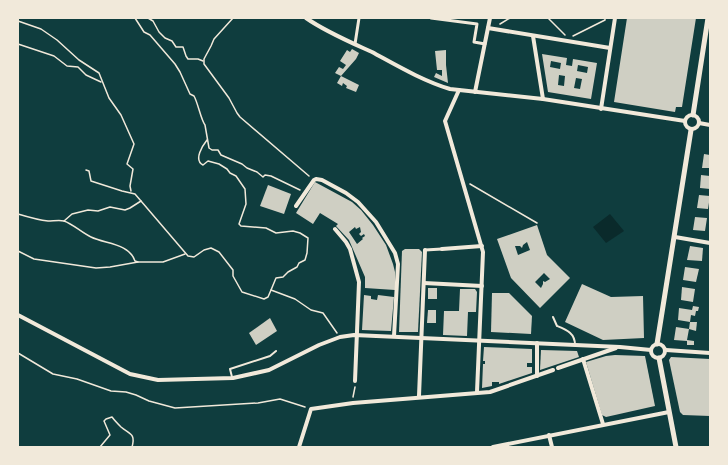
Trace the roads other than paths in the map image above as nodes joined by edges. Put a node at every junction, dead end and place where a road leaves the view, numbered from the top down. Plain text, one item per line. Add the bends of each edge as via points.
1 (306, 18) edge
2 (359, 18) edge
3 (431, 18) edge
4 (490, 18) edge
5 (615, 18) edge
6 (708, 18) edge
7 (488, 28) junction
8 (533, 36) junction
9 (708, 36) edge
10 (355, 44) junction
11 (485, 44) junction
12 (610, 48) junction
13 (459, 90) junction
14 (475, 92) junction
15 (543, 99) junction
16 (601, 109) junction
17 (693, 115) junction
18 (685, 121) junction
19 (700, 124) junction
20 (710, 125) edge
21 (691, 130) junction
22 (296, 206) dead end
23 (335, 229) dead end
24 (675, 238) junction
25 (710, 243) edge
26 (482, 246) junction
27 (442, 248) joint
28 (425, 250) joint
29 (424, 283) junction
30 (482, 286) junction
31 (18, 315) edge
32 (553, 317) dead end
33 (358, 335) junction
34 (394, 336) junction
35 (422, 338) junction
36 (479, 341) junction
37 (537, 343) junction
38 (657, 344) junction
39 (575, 346) junction
40 (620, 347) junction
41 (651, 350) junction
42 (666, 350) junction
43 (276, 351) dead end
44 (710, 353) edge
45 (659, 358) junction
46 (583, 360) junction
47 (537, 376) junction
48 (233, 378) junction
49 (355, 381) road end
50 (477, 392) junction
51 (419, 396) junction
52 (669, 412) junction
53 (604, 424) junction
54 (550, 435) junction
55 (504, 446) edge
56 (299, 447) edge
57 (493, 447) edge
58 (552, 447) edge
59 (676, 447) edge

1 - 10 street
2 - 10 street
3 - 11 street via 476,24 474,42
4 - 7 street
5 - 12 street
6 - 9 street
7 - 8 street
7 - 11 street
8 - 12 street
8 - 15 street
9 - 17 street
10 - 13 street via 438,85
11 - 14 street
12 - 16 street
13 - 14 street
13 - 26 street via 445,121
14 - 15 street
15 - 16 street
16 - 18 street
17 - 18 street via 688,116
17 - 19 street via 698,118
18 - 21 street via 686,127
19 - 20 street
19 - 21 street
21 - 24 street
22 - 34 street via 314,180 322,180 358,202 376,222 395,253 398,264
23 - 33 street via 350,249 360,282
24 - 25 street
24 - 38 street
26 - 27 street
26 - 30 street
27 - 28 street
28 - 29 street
29 - 30 street
29 - 35 street
30 - 36 street
31 - 48 street via 130,374 158,380
32 - 39 lane via 557,326 571,332 575,338
33 - 34 street
33 - 48 street via 340,337 270,370
33 - 49 street
34 - 35 street
35 - 36 street
35 - 51 street
36 - 37 street
36 - 50 street
37 - 39 street
37 - 47 street
38 - 41 street
38 - 42 street via 662,344
39 - 40 street
40 - 41 street
40 - 46 street
41 - 45 street via 652,355
42 - 44 street
42 - 45 street
43 - 48 lane via 270,356 230,369
45 - 52 street
46 - 47 street
46 - 53 street
47 - 50 street via 490,392
50 - 51 street
51 - 56 street via 311,409
52 - 53 street
52 - 59 street
53 - 54 street
54 - 55 street
54 - 58 street
55 - 57 street

